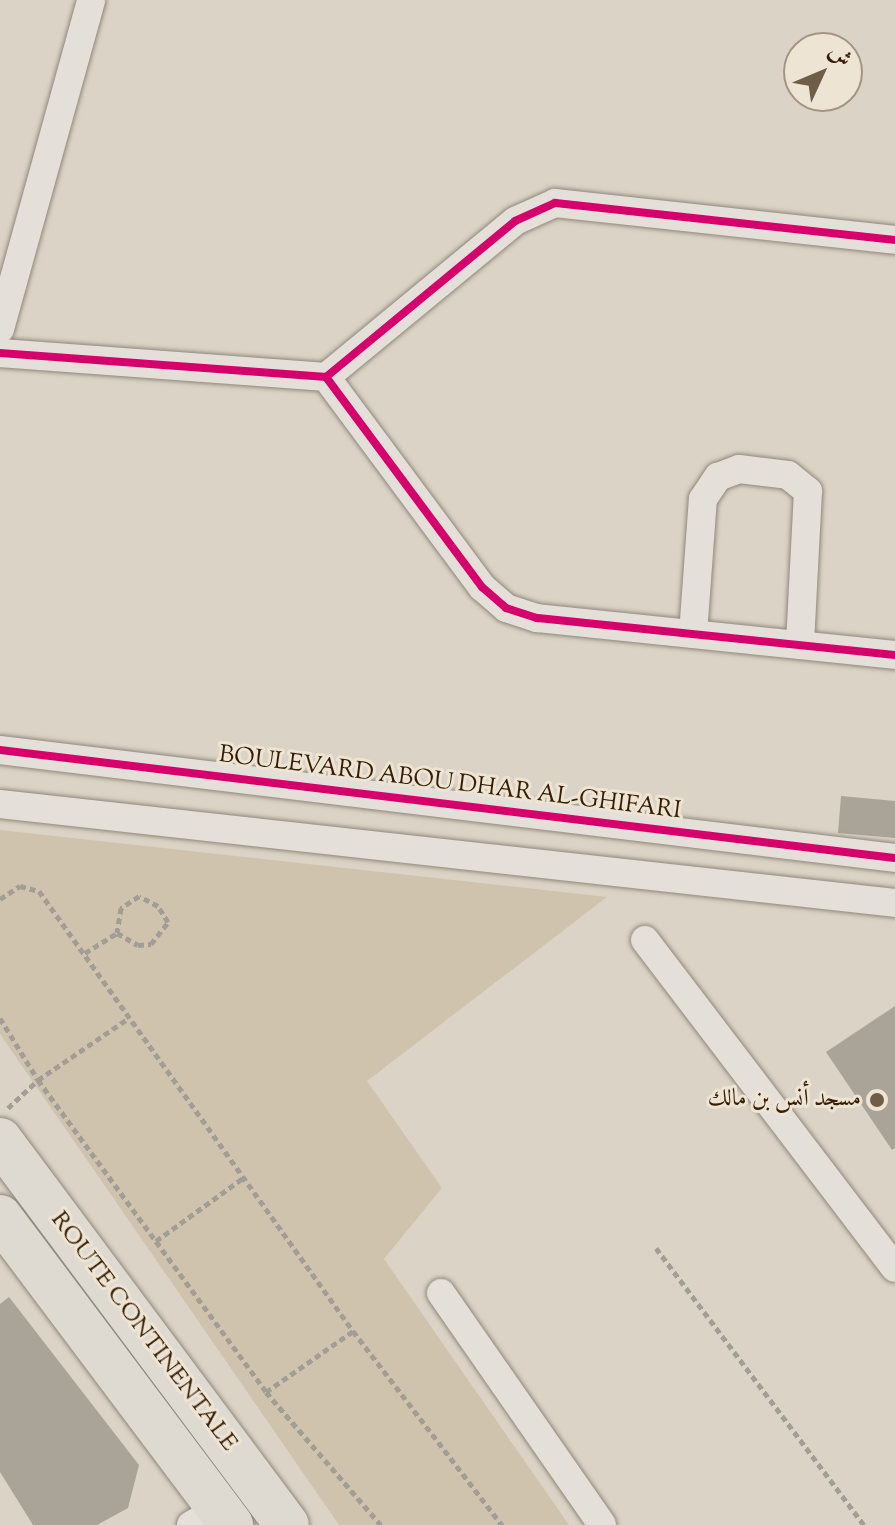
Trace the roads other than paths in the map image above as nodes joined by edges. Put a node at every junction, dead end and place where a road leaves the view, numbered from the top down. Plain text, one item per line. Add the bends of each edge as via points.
1 (91, 0) edge
2 (895, 240) edge
3 (0, 329) edge
4 (0, 353) edge
5 (326, 377) junction
6 (693, 634) junction
7 (800, 645) junction
8 (895, 655) edge
9 (0, 750) edge
10 (0, 804) edge
11 (895, 858) edge
12 (895, 903) edge
13 (645, 940) dead end
14 (0, 1140) edge
15 (0, 1217) edge
16 (895, 1268) edge
17 (441, 1293) dead end
18 (214, 1520) edge
19 (287, 1525) edge
20 (602, 1525) edge

1 - 3 street
2 - 5 street via 555,203 515,221
4 - 5 street
5 - 6 street via 482,587 506,608 537,618
6 - 7 street
6 - 7 street via 707,490 728,471 780,474 801,483 811,501
7 - 8 street
9 - 11 street, BOULEVARD ABOU DHAR AL-GHIFARI
10 - 12 street
13 - 16 street
14 - 19 main road, ROUTE CONTINENTALE
15 - 18 main road, ROUTE CONTINENTALE
17 - 20 street

